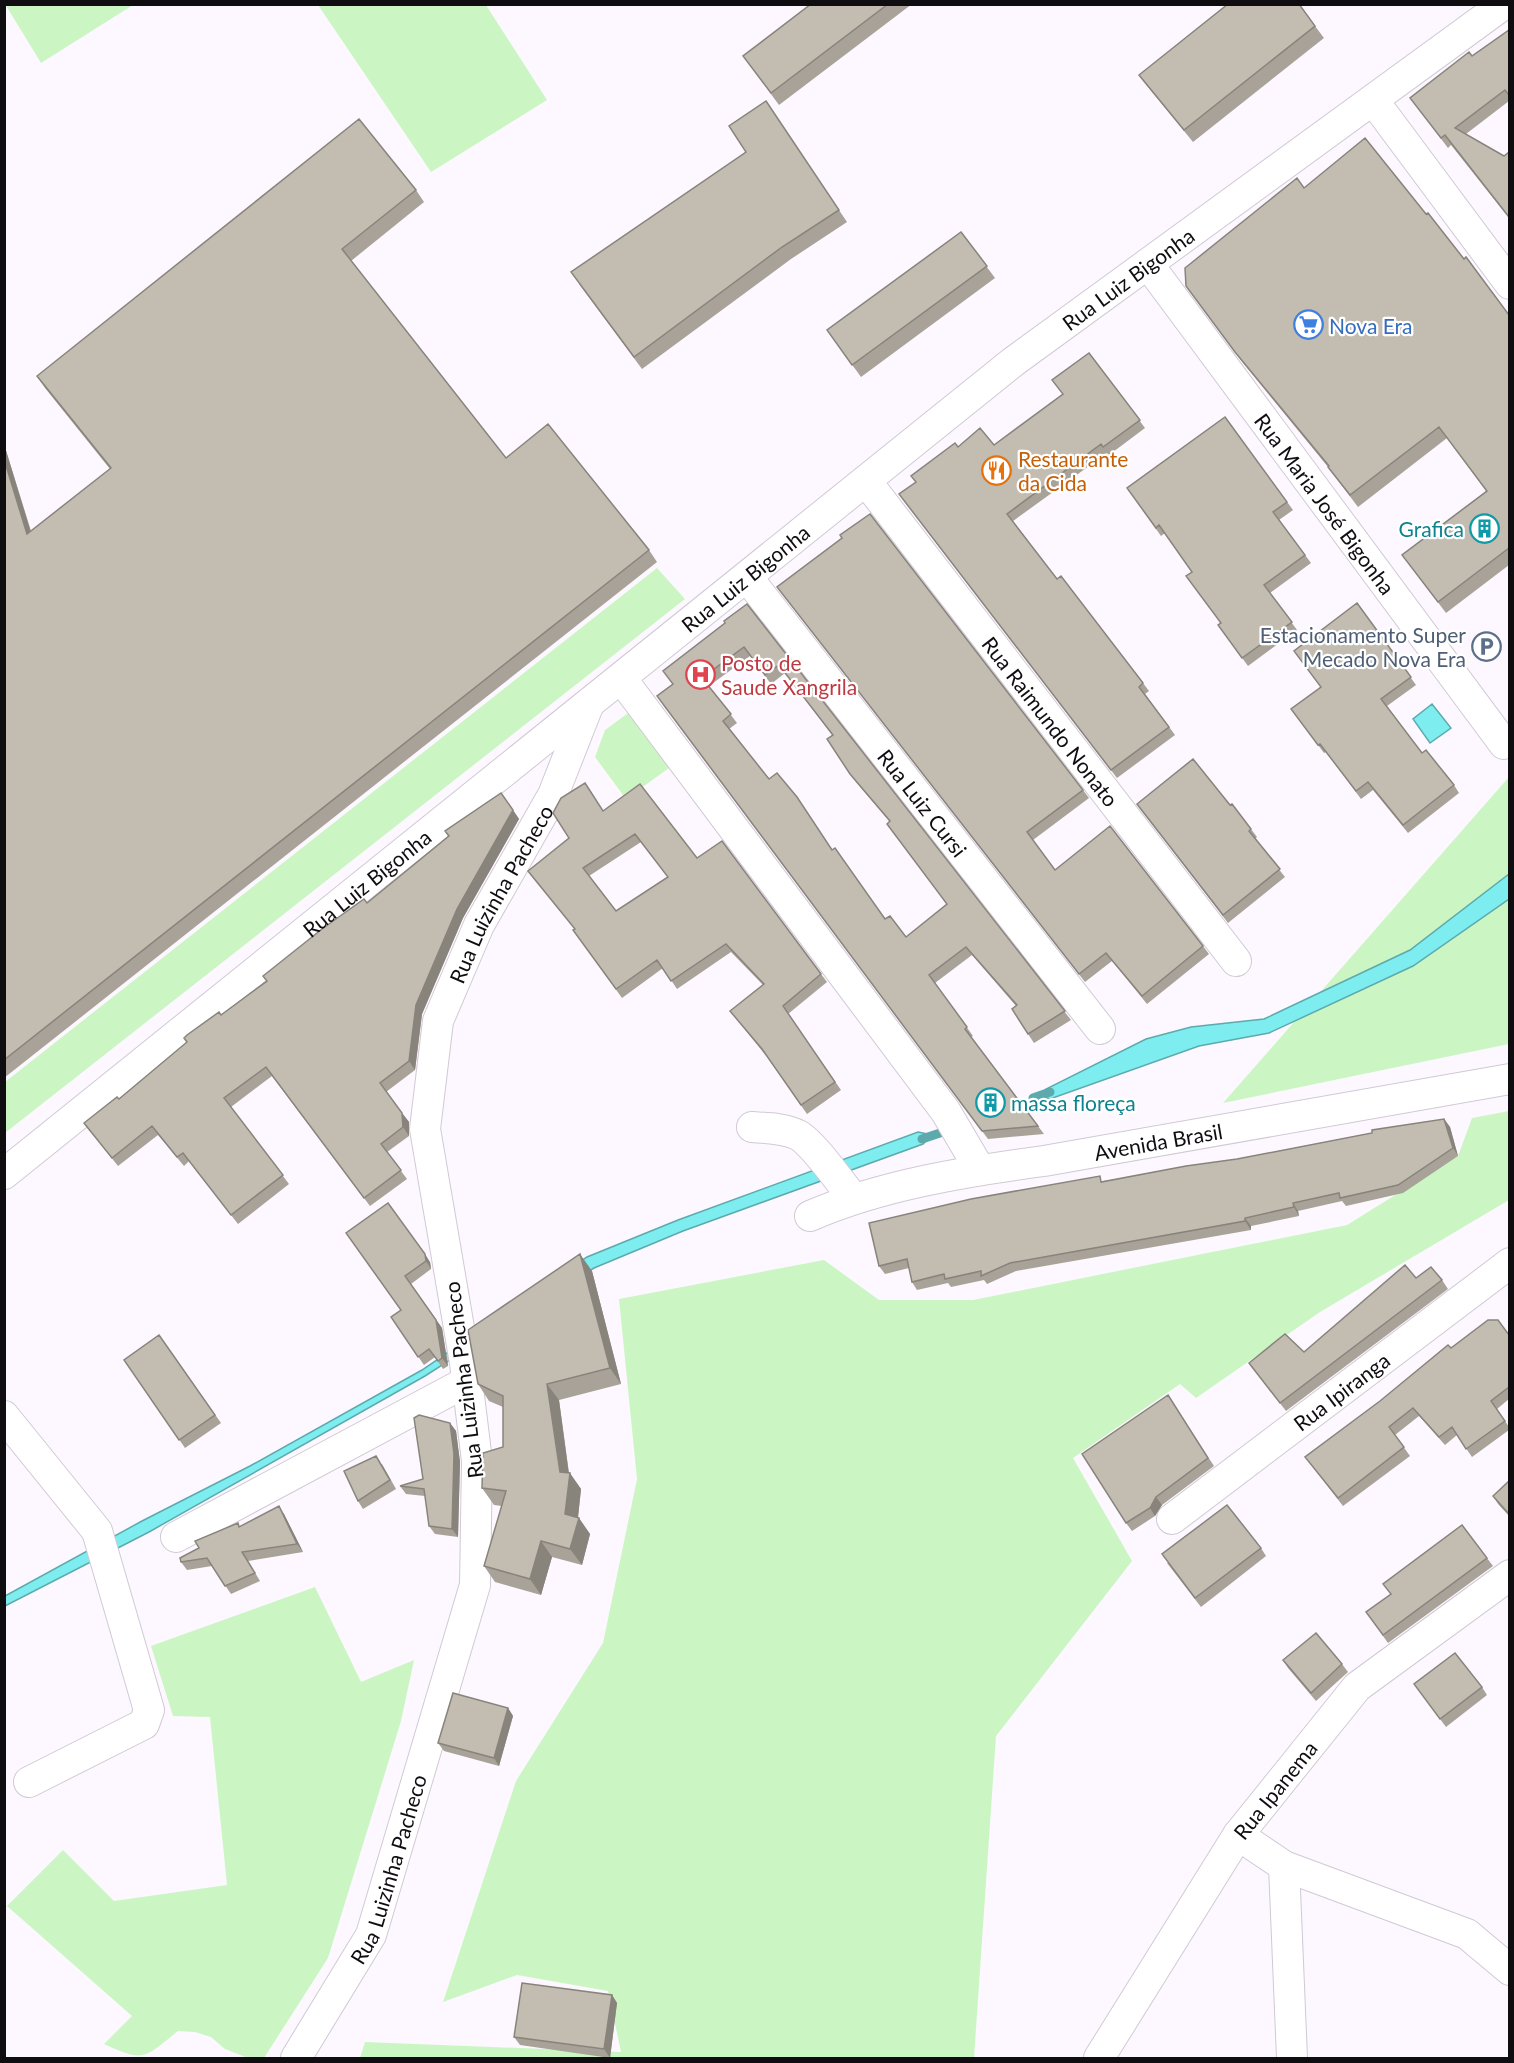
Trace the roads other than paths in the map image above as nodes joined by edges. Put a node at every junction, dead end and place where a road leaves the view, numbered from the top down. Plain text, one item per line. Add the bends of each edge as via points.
1 (1504, 4) edge
2 (1373, 100) junction
3 (1148, 264) junction
4 (1509, 284) edge
5 (867, 481) junction
6 (747, 576) junction
7 (621, 678) junction
8 (590, 703) junction
9 (1504, 744) dead end
10 (1236, 961) dead end
11 (1100, 1029) dead end
12 (1509, 1079) edge
13 (752, 1127) dead end
14 (980, 1170) junction
15 (4, 1174) edge
16 (849, 1192) junction
17 (810, 1216) dead end
18 (1509, 1263) edge
19 (468, 1381) junction
20 (4, 1416) edge
21 (1172, 1519) dead end
22 (176, 1538) dead end
23 (1509, 1575) edge
24 (29, 1782) dead end
25 (1238, 1835) junction
26 (1284, 1866) junction
27 (1509, 1970) edge
28 (296, 2058) edge
29 (1099, 2058) edge
30 (1292, 2058) edge

1 - 2 street, Rua Luiz Bigonha
2 - 3 street, Rua Luiz Bigonha
2 - 4 street
3 - 5 street, Rua Luiz Bigonha via 1013,362
3 - 9 street, Rua Maria José Bigonha
5 - 6 street, Rua Luiz Bigonha
5 - 10 street, Rua Raimundo Nonato
6 - 7 street, Rua Luiz Bigonha
6 - 11 street, Rua Luiz Cursi
7 - 8 street, Rua Luiz Bigonha
7 - 14 street via 946,1112
8 - 15 street, Rua Luiz Bigonha
8 - 19 street, Rua Luizinha Pacheco via 553,795 479,925 438,1021 425,1129
12 - 14 street, Avenida Brasil
13 - 16 street via 799,1135
14 - 16 street, Avenida Brasil
16 - 17 street, Avenida Brasil
18 - 21 street, Rua Ipiranga
19 - 22 street
19 - 28 street, Rua Luizinha Pacheco via 477,1461 475,1585 370,1935
20 - 24 street via 97,1532 149,1710 144,1724
23 - 25 street, Rua Ipanema via 1357,1687
25 - 26 street
25 - 29 street, Rua Ipanema
26 - 27 street via 1467,1934
26 - 30 street

